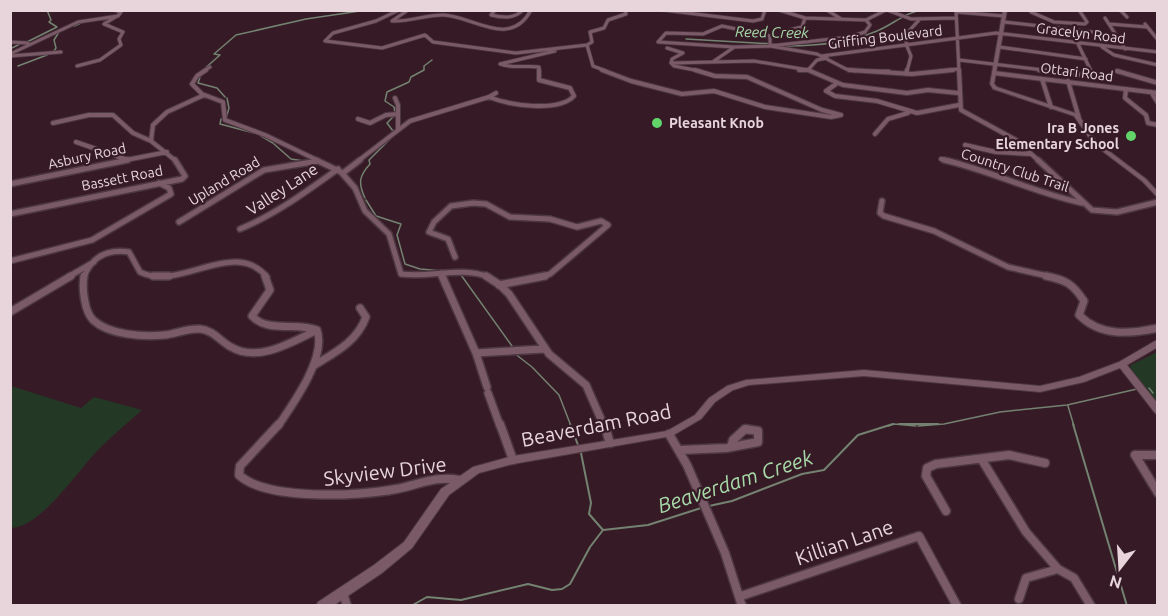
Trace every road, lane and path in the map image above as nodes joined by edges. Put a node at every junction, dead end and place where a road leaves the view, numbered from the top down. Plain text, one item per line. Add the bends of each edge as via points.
1 (114, 10) edge
2 (399, 10) edge
3 (408, 10) edge
4 (495, 10) edge
5 (523, 10) edge
6 (531, 10) edge
7 (625, 10) edge
8 (663, 10) edge
9 (765, 10) edge
10 (779, 10) edge
11 (827, 10) edge
12 (886, 10) edge
13 (1031, 10) edge
14 (1079, 10) edge
15 (1120, 10) edge
16 (956, 11) edge
17 (1005, 13) edge
18 (118, 16) junction
19 (1127, 17) dead end
20 (804, 18) junction
21 (956, 18) junction
22 (1105, 18) dead end
23 (920, 19) junction
24 (842, 20) junction
25 (866, 20) junction
26 (1004, 22) junction
27 (1109, 24) junction
28 (785, 31) dead end
29 (1093, 32) dead end
30 (1002, 34) junction
31 (958, 39) junction
32 (1158, 40) edge
33 (10, 42) edge
34 (658, 42) junction
35 (31, 43) junction
36 (1078, 44) junction
37 (587, 45) junction
38 (569, 46) junction
39 (770, 46) junction
40 (907, 46) junction
41 (734, 47) junction
42 (999, 47) junction
43 (1102, 47) junction
44 (1125, 49) junction
45 (61, 52) dead end
46 (1158, 52) edge
47 (10, 55) edge
48 (824, 57) junction
49 (1086, 59) junction
50 (959, 60) junction
51 (714, 61) junction
52 (671, 63) junction
53 (995, 64) junction
54 (1158, 65) edge
55 (77, 66) dead end
56 (210, 67) dead end
57 (808, 69) junction
58 (958, 69) junction
59 (1117, 71) dead end
60 (1058, 72) junction
61 (994, 73) junction
62 (906, 74) junction
63 (1093, 76) junction
64 (1042, 79) junction
65 (1068, 82) junction
66 (1158, 82) edge
67 (837, 84) junction
68 (1099, 85) junction
69 (1126, 89) junction
70 (1151, 92) junction
71 (496, 93) dead end
72 (958, 93) junction
73 (1158, 93) edge
74 (204, 94) junction
75 (489, 97) junction
76 (395, 98) dead end
77 (1158, 103) edge
78 (959, 105) junction
79 (1051, 107) junction
80 (911, 112) junction
81 (398, 114) junction
82 (1079, 118) junction
83 (358, 119) dead end
84 (53, 123) dead end
85 (1158, 125) edge
86 (398, 129) junction
87 (875, 134) dead end
88 (151, 141) junction
89 (76, 142) dead end
90 (965, 145) dead end
91 (167, 152) junction
92 (1031, 154) junction
93 (941, 159) dead end
94 (128, 160) junction
95 (318, 161) junction
96 (338, 169) junction
97 (343, 173) junction
98 (158, 183) junction
99 (10, 184) edge
100 (1158, 196) edge
101 (882, 201) dead end
102 (1158, 202) edge
103 (1083, 203) junction
104 (10, 214) edge
105 (179, 222) dead end
106 (240, 229) dead end
107 (455, 257) dead end
108 (10, 261) edge
109 (94, 262) junction
110 (441, 273) junction
111 (498, 285) junction
112 (360, 308) dead end
113 (10, 312) edge
114 (1158, 327) edge
115 (317, 330) junction
116 (1158, 344) edge
117 (544, 349) junction
118 (476, 353) junction
119 (1122, 364) junction
120 (313, 366) junction
121 (1158, 411) edge
122 (669, 434) junction
123 (610, 443) junction
124 (731, 447) dead end
125 (680, 450) junction
126 (1158, 455) edge
127 (513, 460) junction
128 (982, 460) junction
129 (1045, 463) dead end
130 (459, 480) junction
131 (1158, 494) edge
132 (946, 511) dead end
133 (1058, 569) junction
134 (343, 593) junction
135 (1019, 599) dead end
136 (741, 601) edge
137 (322, 606) edge
138 (347, 606) edge
139 (957, 606) edge
140 (1091, 606) edge

1 - 18 street via 121,12
2 - 38 street via 331,34 325,41 382,48 425,34 433,42 486,50 527,53
3 - 6 street via 392,21 452,16 496,29 519,23
4 - 5 street via 491,15 501,17 515,16
7 - 37 street via 626,14 608,21 604,28 590,32 592,42
8 - 9 street via 753,21 762,19
10 - 20 street
11 - 24 street
12 - 23 street via 900,17
12 - 25 street
13 - 14 street via 1047,20 1085,24
15 - 19 street
16 - 17 street
16 - 21 street
17 - 26 street
18 - 35 street via 83,20
18 - 55 street via 104,24 123,32 121,45 100,60
20 - 24 street
20 - 28 street via 802,27
21 - 23 street
21 - 31 street
22 - 27 street
23 - 40 street via 908,32
24 - 25 street
25 - 39 street via 869,28 860,35
26 - 29 street
26 - 30 street
27 - 32 street via 1146,26
27 - 44 street
30 - 31 street, Griffing Boulevard
30 - 36 street, Gracelyn Road
30 - 42 street
31 - 40 street, Griffing Boulevard
31 - 50 street
33 - 35 street
34 - 39 street via 670,32 703,34 723,26 770,36
34 - 41 street
34 - 52 street via 683,53
35 - 47 street
36 - 43 street, Gracelyn Road
36 - 49 street
37 - 38 street
37 - 52 street via 593,66 638,83 686,95 714,91 765,107 831,117 841,115 747,77 705,74
38 - 75 street via 500,64 539,67 539,80 570,88 574,96 570,101 539,105
39 - 41 street
39 - 48 street
40 - 48 street, Griffing Boulevard
40 - 62 street via 911,56
41 - 51 street
42 - 49 street
42 - 53 street
43 - 44 street, Gracelyn Road
43 - 54 street via 1114,56
44 - 46 street, Gracelyn Road
45 - 47 street
48 - 57 street
48 - 62 street via 849,71
49 - 63 street
50 - 53 street
50 - 58 street
51 - 52 street
51 - 57 street via 754,61 792,70
53 - 60 street
53 - 61 street
56 - 74 street via 192,83
57 - 67 street
58 - 62 street
58 - 72 street
59 - 66 street
60 - 63 street
60 - 65 street
61 - 64 street, Ottari Road
61 - 79 street via 995,88
63 - 68 street
64 - 65 street, Ottari Road
64 - 79 street
65 - 68 street, Ottari Road
65 - 82 street
67 - 72 street via 907,93
67 - 80 street via 826,91
68 - 69 street, Ottari Road
69 - 70 street, Ottari Road
69 - 85 street via 1125,98 1146,116 1148,123
70 - 73 street, Ottari Road
70 - 77 street
71 - 75 street
72 - 78 street
74 - 88 street, Bassett Road via 158,119
74 - 95 street via 223,102 227,122 265,135
75 - 86 street via 410,121
76 - 81 street
78 - 80 street via 932,112
78 - 92 street via 961,110 1016,140
79 - 82 street
80 - 87 street via 884,121
81 - 83 street via 370,123
81 - 86 street
82 - 100 street via 1095,143 1144,180
84 - 88 street via 89,115 113,115 133,133
86 - 97 street
88 - 91 street, Bassett Road
89 - 94 street
90 - 92 street
91 - 94 street, Asbury Road
91 - 98 street, Bassett Road via 185,176
92 - 103 street
93 - 103 street, Country Club Trail via 969,165 1024,188
94 - 99 street, Asbury Road
95 - 96 street
95 - 105 street, Upland Road via 264,170
96 - 97 street
96 - 106 street, Valley Lane via 299,197
97 - 110 street via 365,211 388,234 401,274
98 - 104 street, Bassett Road
98 - 108 street via 169,188 171,194 103,235
101 - 114 street via 880,213 884,216 934,231 1008,267 1068,283 1084,301 1079,315 1098,328 1127,333
102 - 103 street, Country Club Trail via 1107,214
107 - 111 street via 448,239 429,232 434,222 457,204 486,204 510,217 550,219 577,227 601,221 608,225 550,274
109 - 113 street
109 - 115 street via 82,283 89,312 92,319 116,330 146,337 199,329 214,334 232,349 246,352 276,347
109 - 115 street via 108,251 125,250 138,270 151,276 247,263 260,269 270,283 270,291 252,316 254,321 260,325 297,324
110 - 111 street via 480,273
110 - 118 street
111 - 117 street via 528,321
112 - 120 street via 366,317 360,331
115 - 120 street, Skyview Drive via 320,338
116 - 119 street, Beaverdam Road
117 - 118 street
117 - 123 street via 590,391
118 - 127 street
119 - 121 street
119 - 122 street, Beaverdam Road via 1081,380 1040,388 864,373 749,381 730,388 712,400 698,417
120 - 130 street, Skyview Drive via 307,384 290,410 240,466 239,475 245,482 322,496 397,489 448,477
122 - 123 street, Beaverdam Road
122 - 125 street
123 - 127 street, Beaverdam Road
124 - 125 street
125 - 136 street
126 - 131 street via 1135,455
127 - 130 street, Beaverdam Road via 476,470
128 - 129 street via 1009,455
128 - 132 street via 927,468 926,476
128 - 133 street via 1018,519
130 - 134 street, Beaverdam Road via 432,508 408,545
133 - 135 street via 1026,578
133 - 140 street via 1074,579
134 - 137 street, Beaverdam Road
134 - 138 street
136 - 139 street, Killian Lane via 919,536

